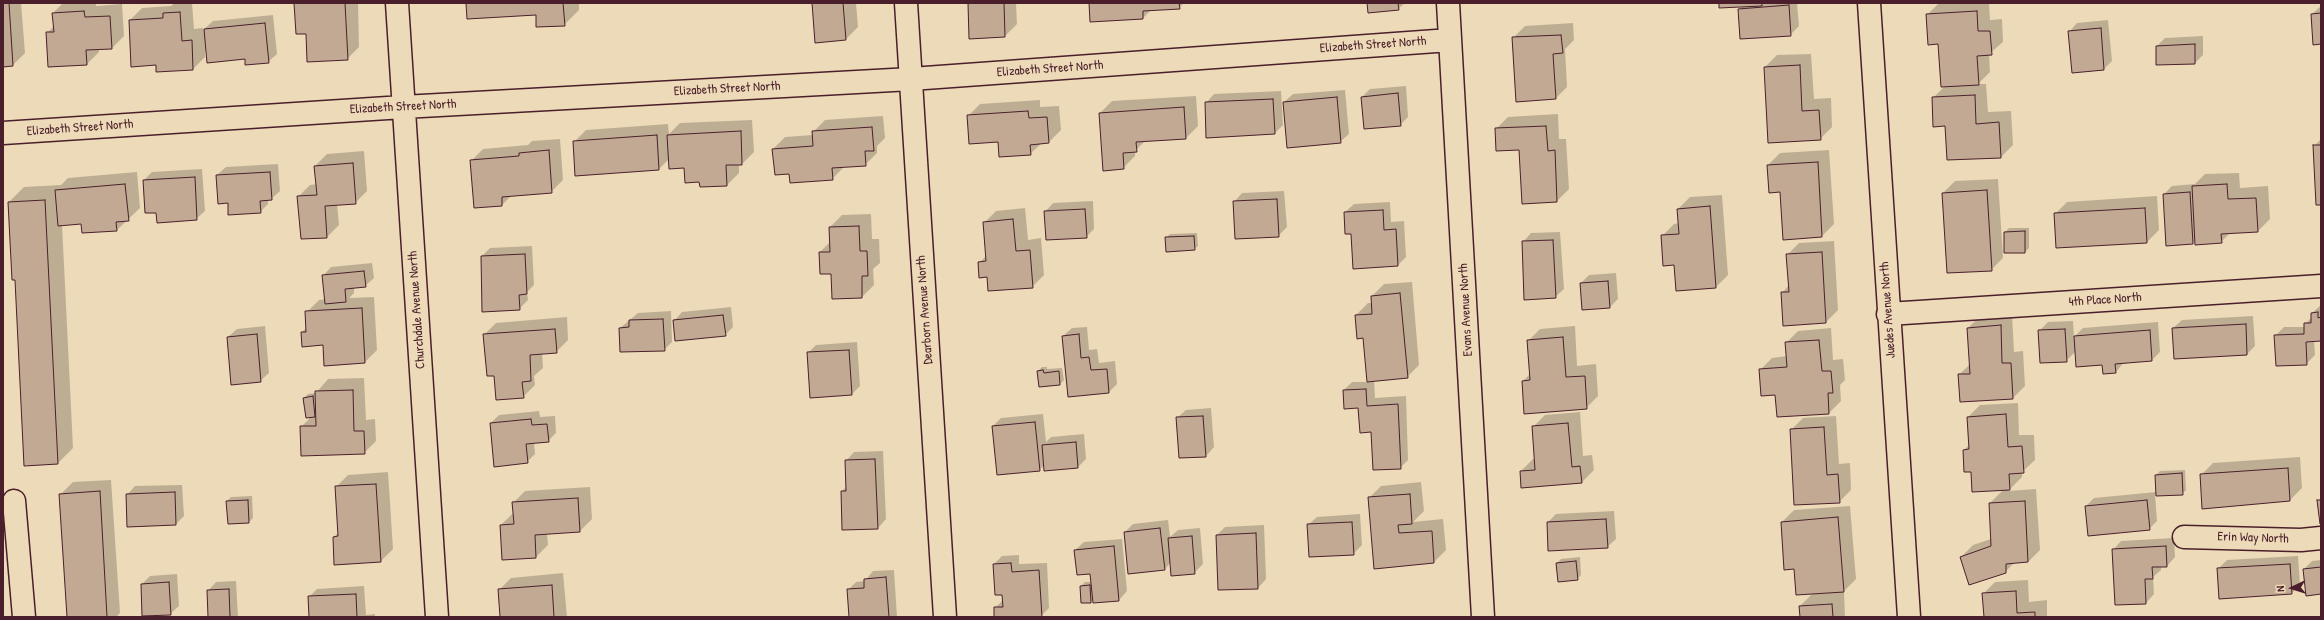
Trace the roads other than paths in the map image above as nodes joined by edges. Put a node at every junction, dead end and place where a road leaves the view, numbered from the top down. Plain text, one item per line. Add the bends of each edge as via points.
1 (397, 3) edge
2 (906, 3) edge
3 (1448, 3) edge
4 (1869, 3) edge
5 (1450, 40) junction
6 (911, 79) junction
7 (403, 107) junction
8 (3, 133) edge
9 (2321, 286) edge
10 (1888, 314) junction
11 (14, 501) dead end
12 (2184, 536) dead end
13 (2321, 538) edge
14 (24, 617) edge
15 (437, 617) edge
16 (945, 617) edge
17 (1483, 617) edge
18 (1909, 617) edge

1 - 7 street, Churchdale Avenue North
2 - 6 street, Dearborn Avenue North
3 - 5 street, Evans Avenue North
4 - 10 street, Juedes Avenue North
5 - 6 street, Elizabeth Street North
5 - 17 street, Evans Avenue North
6 - 7 street, Elizabeth Street North
6 - 16 street, Dearborn Avenue North
7 - 8 street, Elizabeth Street North
7 - 15 street, Churchdale Avenue North
9 - 10 street, 4th Place North
10 - 18 street, Juedes Avenue North
11 - 14 street
12 - 13 street, Erin Way North via 2301,540

